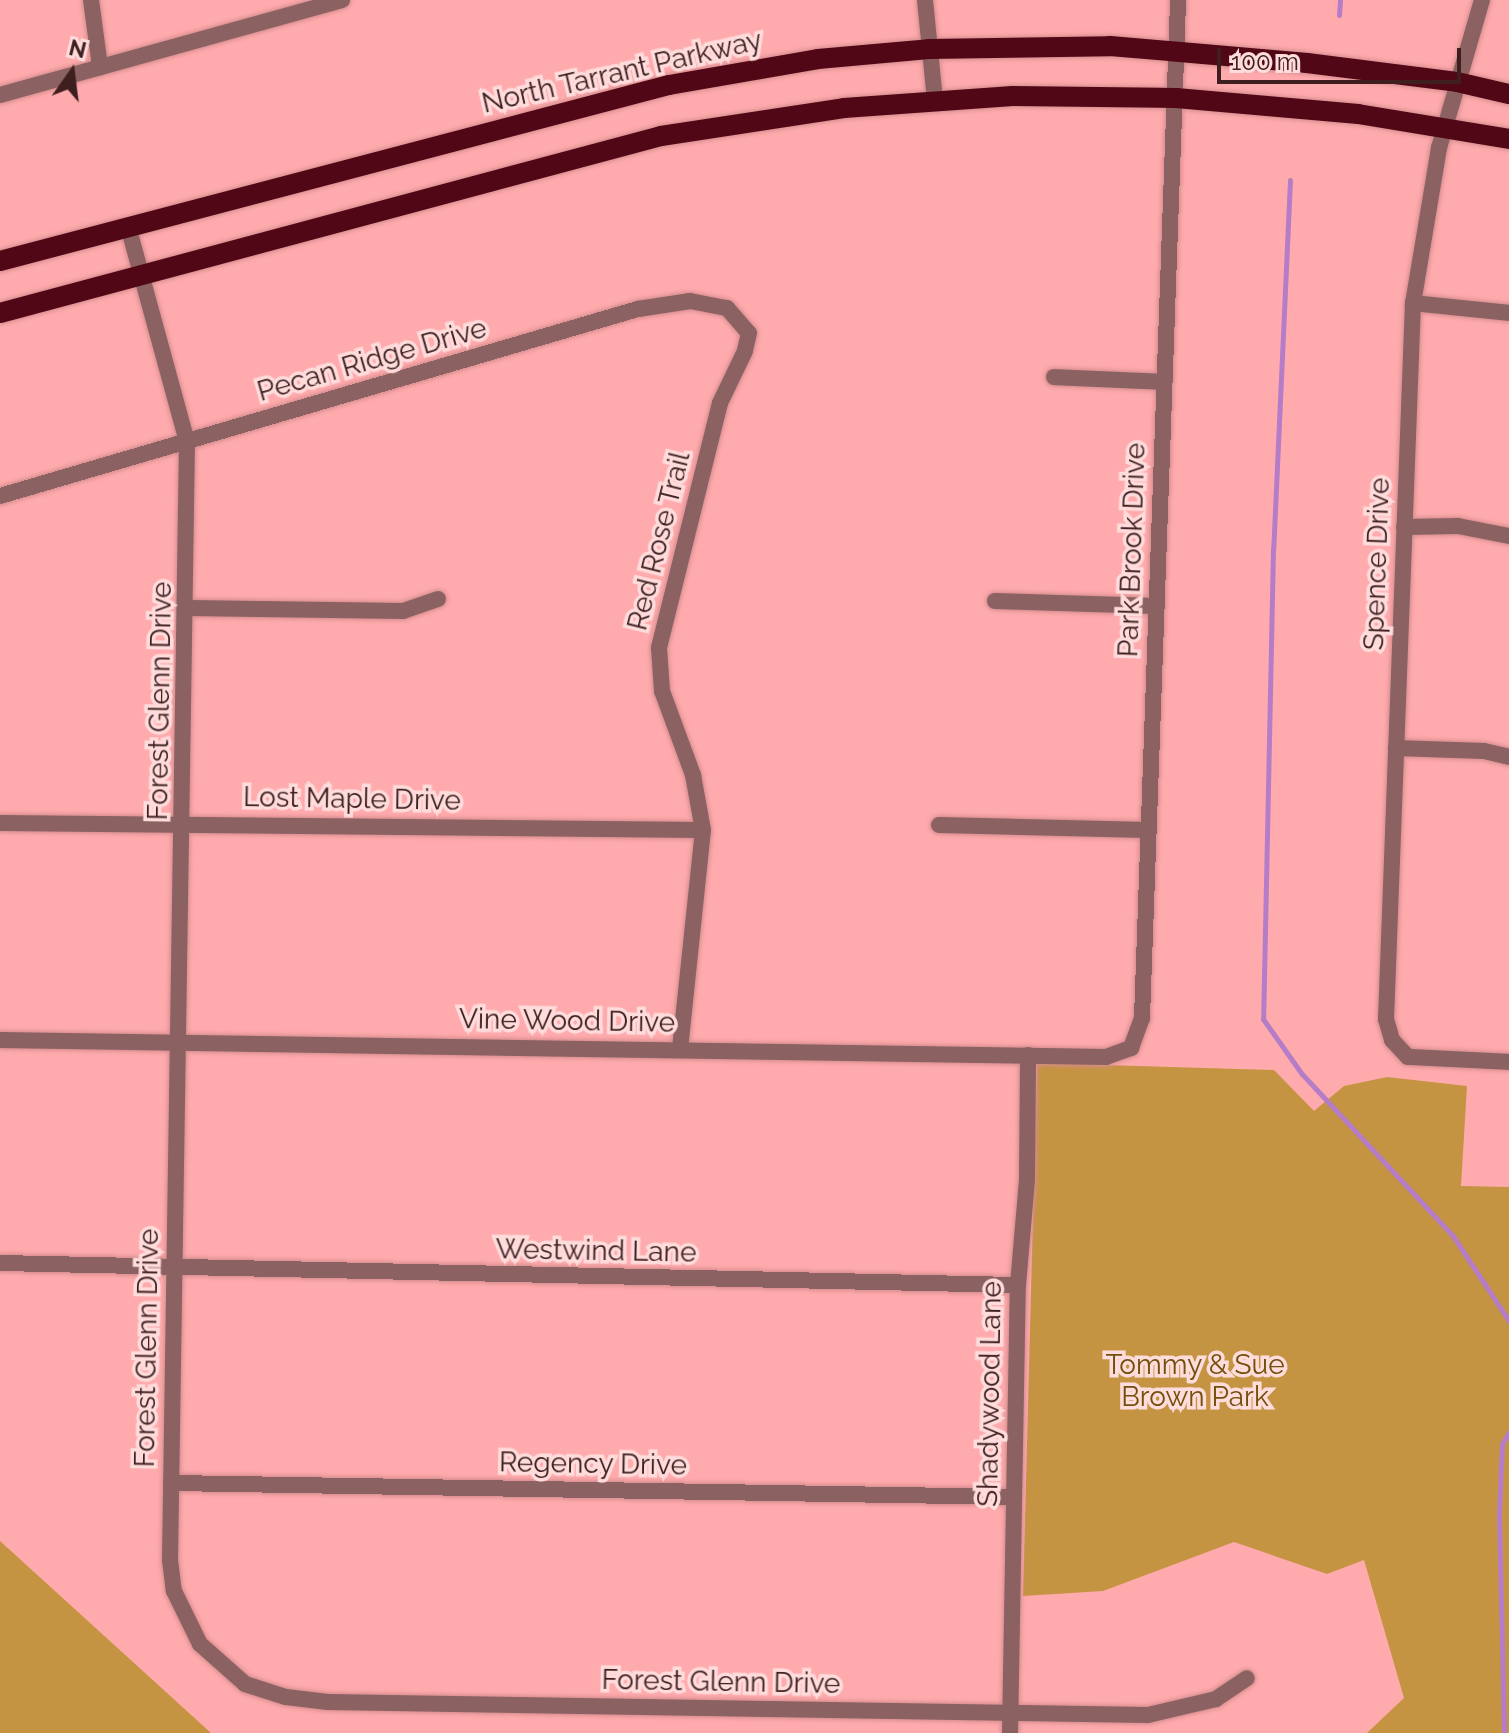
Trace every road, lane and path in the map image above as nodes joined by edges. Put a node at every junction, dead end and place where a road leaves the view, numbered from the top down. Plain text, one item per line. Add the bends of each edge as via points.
1 (91, 0) edge
2 (340, 0) edge
3 (925, 0) edge
4 (1178, 0) edge
5 (1482, 0) edge
6 (929, 49) junction
7 (1178, 52) junction
8 (100, 67) junction
9 (1457, 82) junction
10 (1509, 94) edge
11 (0, 95) edge
12 (1176, 98) junction
13 (935, 100) junction
14 (1444, 127) junction
15 (1509, 139) edge
16 (128, 226) junction
17 (0, 261) edge
18 (141, 277) junction
19 (1413, 303) junction
20 (0, 313) edge
21 (1509, 313) edge
22 (749, 333) joint
23 (1054, 377) dead end
24 (1164, 382) junction
25 (187, 441) junction
26 (0, 496) edge
27 (1404, 527) junction
28 (1509, 536) edge
29 (438, 599) dead end
30 (995, 601) dead end
31 (1156, 606) junction
32 (188, 608) junction
33 (1396, 748) junction
34 (1509, 757) edge
35 (0, 823) edge
36 (185, 823) junction
37 (939, 825) dead end
38 (703, 830) junction
39 (1148, 830) junction
40 (0, 1040) edge
41 (179, 1041) junction
42 (680, 1048) junction
43 (1131, 1048) joint
44 (1028, 1055) junction
45 (1509, 1062) edge
46 (0, 1263) edge
47 (174, 1269) junction
48 (1018, 1285) junction
49 (171, 1483) junction
50 (1014, 1497) junction
51 (1247, 1678) dead end
52 (1011, 1714) junction
53 (1010, 1733) edge

1 - 8 street
2 - 8 street
3 - 6 street
4 - 7 street, Park Brook Drive
5 - 9 street, Spence Drive
6 - 7 main road, North Tarrant Parkway via 1110,46
6 - 13 street
6 - 16 main road, North Tarrant Parkway via 750,67
7 - 9 main road, North Tarrant Parkway
7 - 12 street, Park Brook Drive
8 - 11 street
9 - 10 main road, North Tarrant Parkway
9 - 14 street, Spence Drive
12 - 13 main road
12 - 14 main road via 1287,105
12 - 24 street, Park Brook Drive
13 - 18 main road via 753,119 661,136
14 - 15 main road
14 - 19 street, Spence Drive
16 - 17 main road, North Tarrant Parkway
16 - 18 street, Forest Glenn Drive
18 - 20 main road
18 - 25 street, Forest Glenn Drive
19 - 21 street
19 - 27 street, Spence Drive
22 - 25 street, Pecan Ridge Drive via 735,314 712,304 690,301 638,309
22 - 38 street, Red Rose Trail via 735,378 720,403 659,648 662,691 693,775
23 - 24 street
24 - 31 street, Park Brook Drive
25 - 26 street, Pecan Ridge Drive
25 - 32 street, Forest Glenn Drive
27 - 28 street via 1458,526
27 - 33 street, Spence Drive
29 - 32 street via 403,611
30 - 31 street
31 - 39 street, Park Brook Drive
32 - 36 street, Forest Glenn Drive
33 - 34 street via 1458,748
33 - 45 street, Spence Drive via 1386,1019 1398,1051 1417,1060
35 - 36 street, Lost Maple Drive
36 - 38 street, Lost Maple Drive
36 - 41 street, Forest Glenn Drive
37 - 39 street
38 - 42 street, Red Rose Trail
39 - 43 street, Park Brook Drive via 1142,1018
40 - 41 street, Vine Wood Drive
41 - 42 street, Vine Wood Drive
41 - 47 street, Forest Glenn Drive
42 - 44 street, Vine Wood Drive
43 - 44 street, Vine Wood Drive via 1106,1057
44 - 48 street, Shadywood Lane via 1027,1179
46 - 47 street, Westwind Lane
47 - 48 street, Westwind Lane
47 - 49 street, Forest Glenn Drive
48 - 50 street, Shadywood Lane
49 - 50 street, Regency Drive
49 - 52 street, Forest Glenn Drive via 170,1560 174,1591 187,1622 221,1667 245,1684 286,1697
50 - 52 street, Shadywood Lane
51 - 52 street, Forest Glenn Drive via 1216,1699 1186,1710 1148,1715
52 - 53 street, Shadywood Lane

